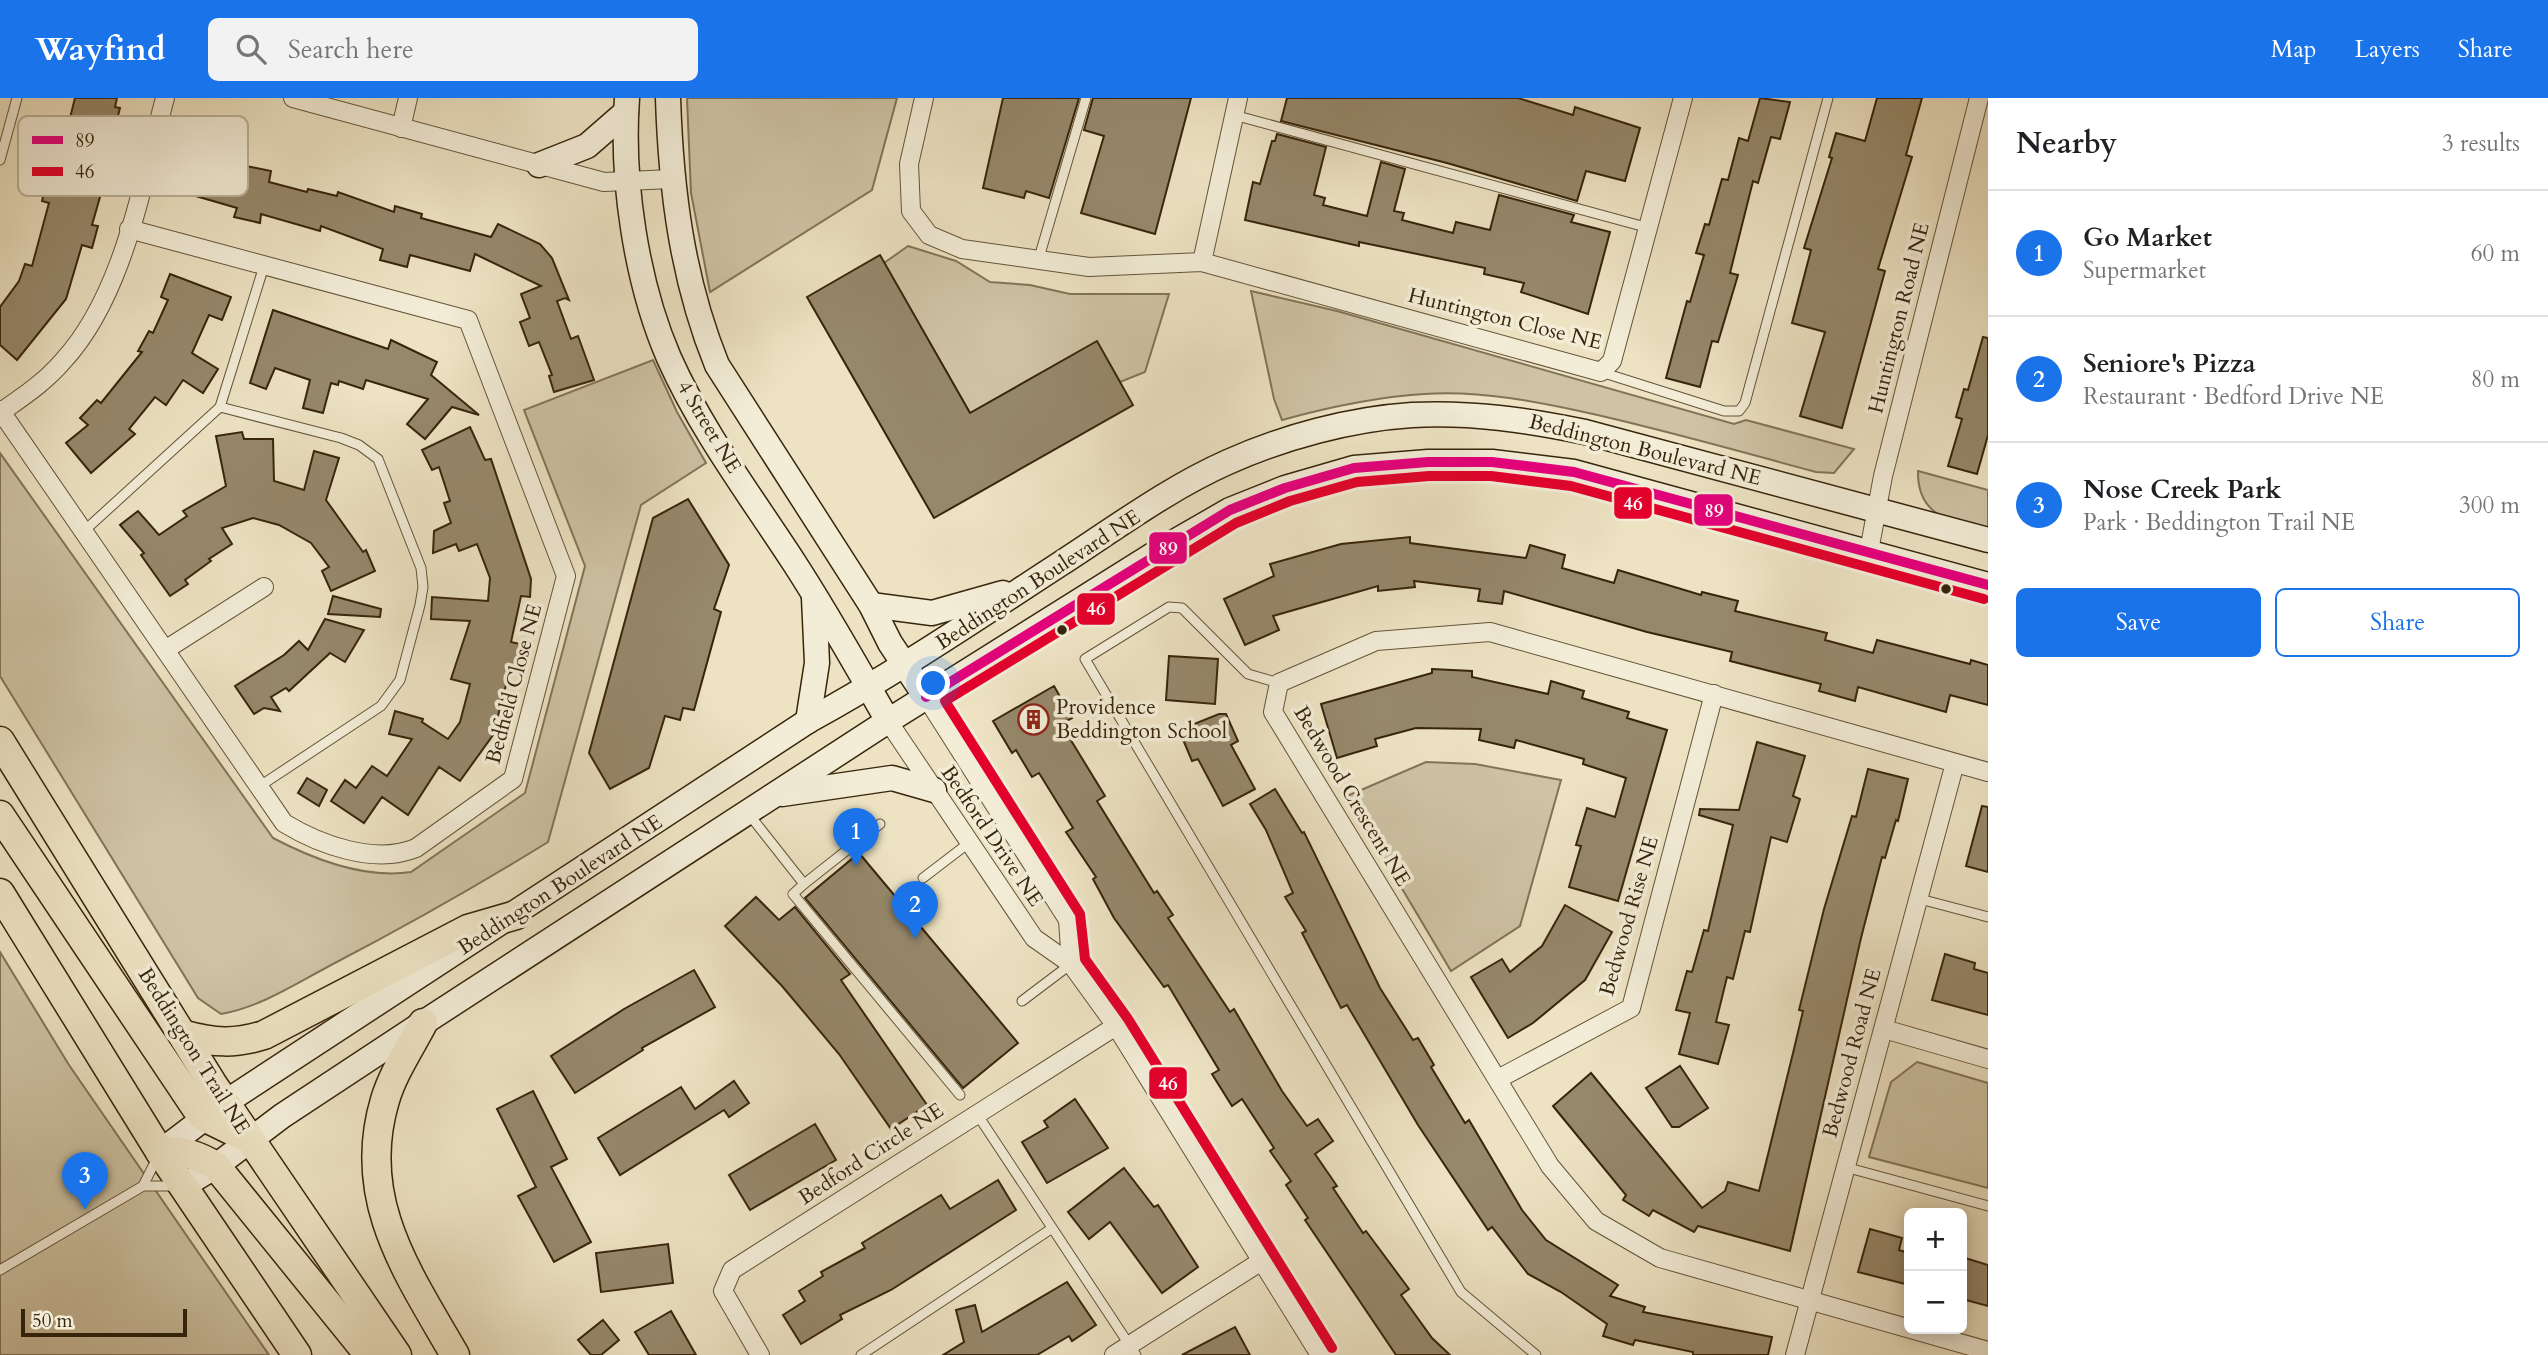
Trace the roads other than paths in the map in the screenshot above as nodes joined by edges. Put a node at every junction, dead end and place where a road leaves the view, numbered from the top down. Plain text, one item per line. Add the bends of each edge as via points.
1 (17, 98) edge
2 (165, 98) edge
3 (293, 98) edge
4 (408, 98) edge
5 (668, 98) edge
6 (924, 98) edge
7 (1086, 98) edge
8 (1683, 98) edge
9 (1828, 98) edge
10 (1979, 98) edge
11 (626, 105) edge
12 (1236, 107) edge
13 (160, 116) edge
14 (401, 128) junction
15 (0, 160) edge
16 (539, 165) junction
17 (672, 179) junction
18 (628, 183) junction
19 (138, 196) edge
20 (1649, 228) junction
21 (129, 229) junction
22 (1038, 261) junction
23 (1202, 262) junction
24 (264, 266) junction
25 (1601, 372) junction
26 (220, 407) junction
27 (0, 411) edge
28 (1877, 509) junction
29 (83, 533) junction
30 (1988, 540) edge
31 (1869, 551) junction
32 (1988, 585) edge
33 (1027, 586) junction
34 (264, 587) dead end
35 (814, 593) junction
36 (871, 605) junction
37 (165, 650) junction
38 (905, 666) junction
39 (1279, 683) junction
40 (868, 687) junction
41 (1714, 694) junction
42 (926, 697) junction
43 (808, 721) junction
44 (888, 721) junction
45 (0, 741) edge
46 (1955, 763) junction
47 (1988, 772) edge
48 (260, 786) junction
49 (933, 790) junction
50 (771, 796) junction
51 (747, 811) junction
52 (0, 815) edge
53 (880, 824) dead end
54 (970, 842) junction
55 (923, 878) dead end
56 (804, 884) junction
57 (0, 893) edge
58 (1916, 898) junction
59 (516, 915) junction
60 (1988, 917) edge
61 (1070, 964) junction
62 (1022, 1001) dead end
63 (422, 1023) junction
64 (1116, 1026) junction
65 (1884, 1029) junction
66 (185, 1035) junction
67 (1988, 1059) edge
68 (1498, 1079) junction
69 (960, 1095) dead end
70 (215, 1110) junction
71 (976, 1114) junction
72 (251, 1140) junction
73 (160, 1152) junction
74 (216, 1166) junction
75 (1845, 1167) junction
76 (143, 1186) junction
77 (183, 1186) junction
78 (1988, 1206) edge
79 (1051, 1229) junction
80 (1259, 1262) junction
81 (0, 1270) edge
82 (1808, 1302) junction
83 (1988, 1351) edge
84 (1126, 1352) edge
85 (297, 1355) edge
86 (369, 1355) edge
87 (397, 1355) edge
88 (455, 1355) edge
89 (760, 1355) edge
90 (860, 1355) edge
91 (1320, 1355) edge
92 (1536, 1355) edge
93 (1794, 1355) edge

1 - 15 lane
2 - 13 street, Bedfield Close NE
3 - 14 street
4 - 14 street
5 - 17 main road, 4 Street NE
6 - 22 street, Huntington Close NE via 909,164 911,211 929,235 962,249
7 - 22 lane
8 - 20 street, Huntington Close NE
9 - 25 lane via 1745,403 1739,411 1724,411
10 - 28 street, Huntington Road NE
11 - 16 main road via 593,142
11 - 18 main road, 4 Street NE
12 - 20 lane
12 - 23 street
14 - 16 street
16 - 18 street via 604,182
17 - 18 street
17 - 36 main road, 4 Street NE via 699,322 716,365
18 - 35 main road, 4 Street NE via 634,237 668,356 702,420
19 - 21 street, Bedfield Close NE
20 - 25 street, Huntington Close NE via 1612,361
21 - 24 street, Bedfield Close NE
21 - 27 street, Bedfield Close NE via 87,330 37,388
22 - 23 street, Huntington Close NE via 1089,267
23 - 25 street, Huntington Close NE
24 - 26 lane
24 - 48 street, Bedfield Close NE via 468,320 566,576 513,779 416,848 388,855 307,837 285,823
26 - 29 lane
26 - 48 lane via 341,438 378,459 422,578 420,605 400,680 381,706
27 - 29 street, Bedfield Close NE
28 - 30 main road, Beddington Boulevard NE
28 - 31 street, Huntington Road NE
28 - 33 main road, Beddington Boulevard NE via 1585,432 1525,420 1410,415 1308,433 1227,462
29 - 37 street, Bedfield Close NE
31 - 32 main road, Beddington Boulevard NE
31 - 42 main road, Beddington Boulevard NE via 1574,472 1492,462 1354,468 1230,510
33 - 36 main road via 932,613
33 - 38 main road, Beddington Boulevard NE
34 - 37 street
35 - 40 main road, 4 Street NE
35 - 43 main road via 817,663
36 - 38 main road, 4 Street NE
37 - 48 street, Bedfield Close NE
38 - 40 main road, Beddington Boulevard NE
38 - 42 main road, 4 Street NE
39 - 41 street, Bedwood Crescent NE via 1376,641 1490,632
39 - 68 street, Bedwood Crescent NE via 1273,712
39 - 92 lane via 1248,674 1181,608 1169,607 1085,659 1461,1292
40 - 43 main road, Beddington Boulevard NE
40 - 44 main road, 4 Street NE
41 - 46 street, Bedwood Crescent NE
41 - 68 street, Bedwood Rise NE via 1631,1009
42 - 44 main road, Beddington Boulevard NE
42 - 61 street, Bedford Drive NE via 1068,920
43 - 59 main road, Beddington Boulevard NE
44 - 49 street, Bedford Drive NE
44 - 50 main road, Beddington Boulevard NE
45 - 66 main road, Beddington Trail NE
46 - 47 street, Bedwood Crescent NE
46 - 58 street, Bedwood Road NE
49 - 50 main road via 882,778
49 - 54 street, Bedford Drive NE
50 - 51 main road, Beddington Boulevard NE
51 - 56 lane
51 - 63 main road, Beddington Boulevard NE
52 - 70 main road
53 - 56 lane
54 - 55 lane
54 - 61 street, Bedford Drive NE via 1034,938
56 - 69 lane via 793,894
57 - 73 main road
58 - 60 lane
58 - 65 street, Bedwood Road NE
59 - 66 main road via 468,929 264,1035 234,1044
59 - 70 main road, Beddington Boulevard NE
61 - 62 lane
61 - 64 street, Bedford Drive NE
63 - 72 main road, Beddington Boulevard NE
63 - 88 main road via 385,1100 376,1159 382,1210 396,1252
64 - 71 street, Bedford Circle NE
64 - 80 street, Bedford Drive NE
65 - 67 street
65 - 75 street, Bedwood Road NE
66 - 70 main road, Beddington Trail NE
68 - 82 street, Bedwood Crescent NE via 1550,1166 1596,1222 1660,1258
70 - 72 main road
70 - 73 main road, Beddington Boulevard NE
71 - 79 lane
71 - 89 street, Bedford Circle NE via 732,1270 723,1291
72 - 74 main road, Beddington Boulevard NE
72 - 87 main road, Beddington Trail NE
73 - 74 main road via 180,1150
73 - 76 lane
73 - 77 main road
74 - 77 main road, Beddington Boulevard NE
74 - 86 main road
75 - 78 lane
75 - 82 street, Bedwood Road NE
76 - 77 lane
76 - 81 lane
77 - 85 main road
79 - 84 lane
79 - 90 lane
80 - 84 street
80 - 91 street, Bedford Drive NE
82 - 83 street, Bedwood Crescent NE
82 - 93 street, Bedwood Road NE

